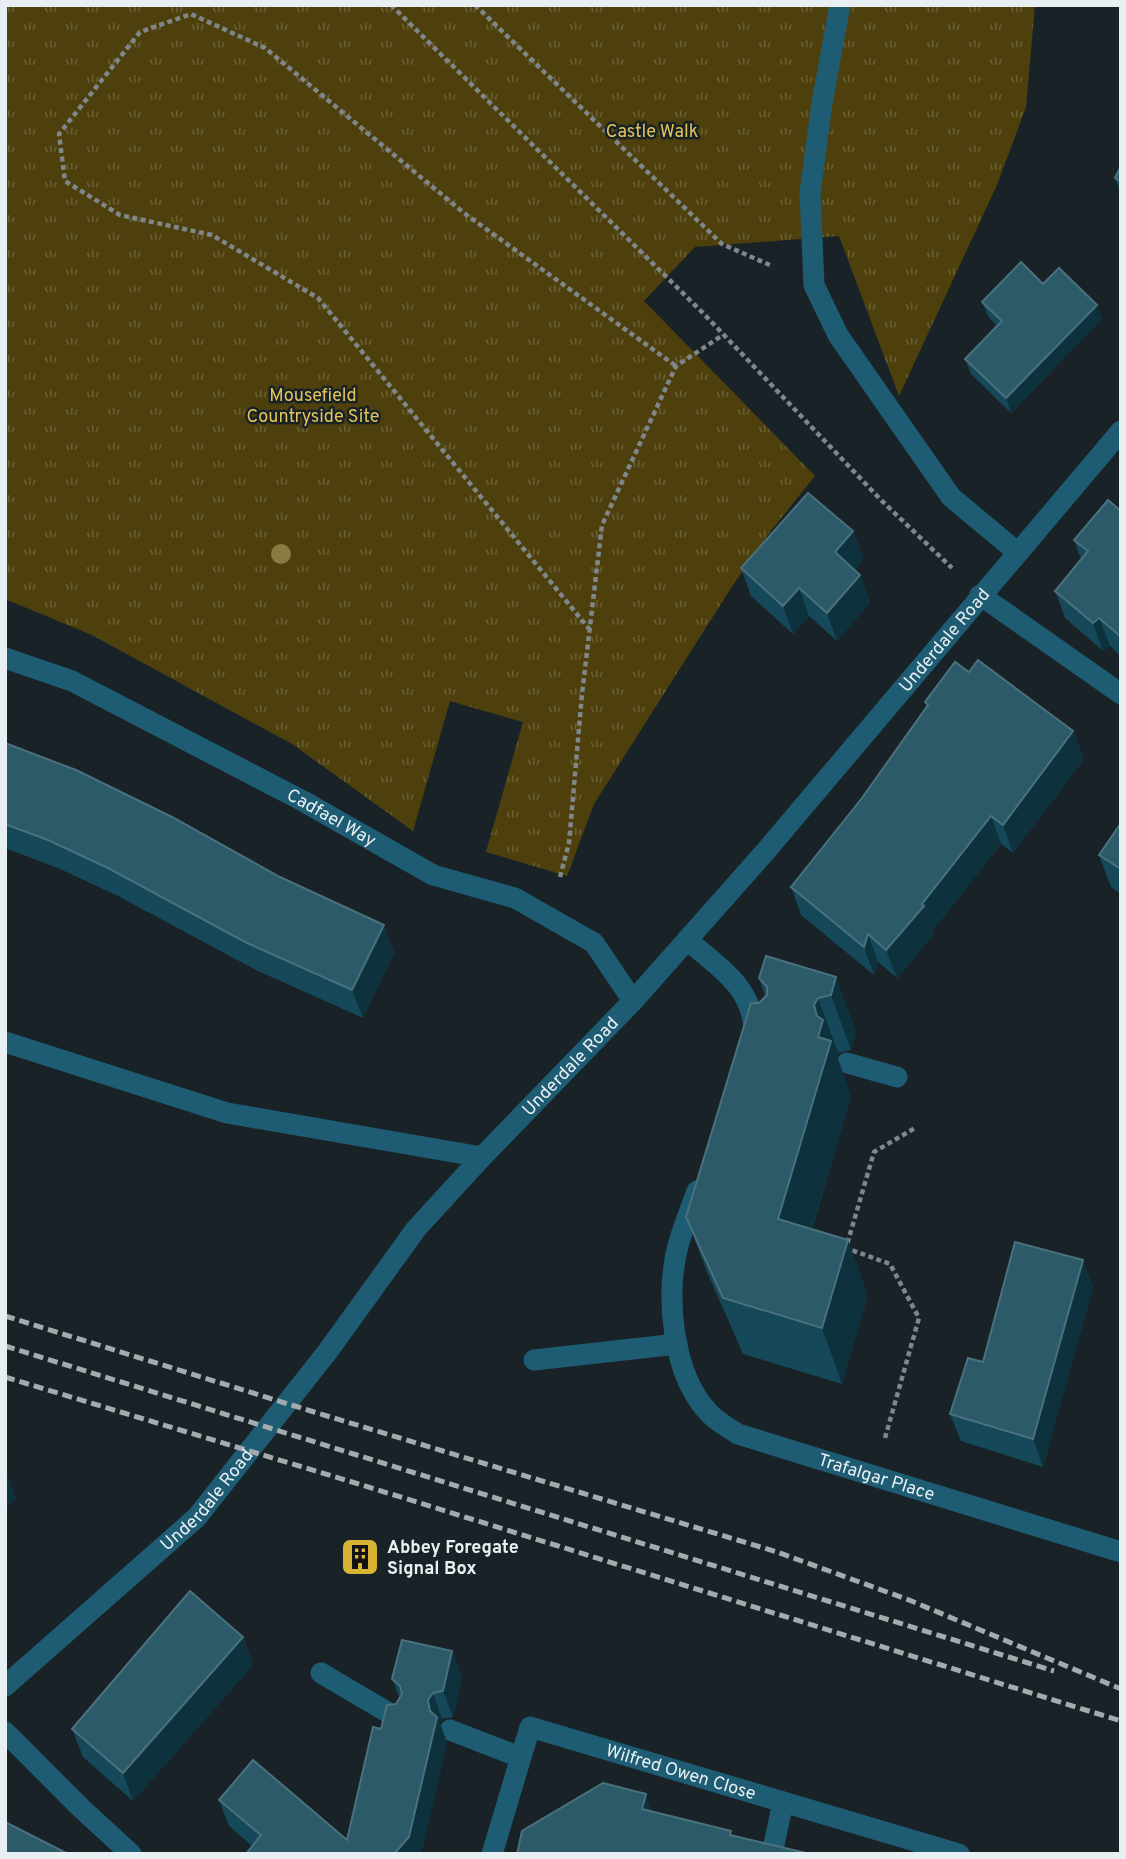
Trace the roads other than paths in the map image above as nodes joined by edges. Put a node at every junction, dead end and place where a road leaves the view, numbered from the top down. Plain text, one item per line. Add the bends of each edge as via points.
1 (840, 5) edge
2 (1121, 432) edge
3 (1017, 552) junction
4 (980, 595) junction
5 (5, 659) edge
6 (1121, 694) edge
7 (687, 940) junction
8 (633, 1001) junction
9 (5, 1042) edge
10 (775, 1046) edge
11 (847, 1063) dead end
12 (897, 1077) dead end
13 (482, 1157) junction
14 (704, 1174) edge
15 (677, 1344) junction
16 (534, 1360) dead end
17 (1121, 1552) edge
18 (321, 1673) dead end
19 (5, 1686) edge
20 (399, 1718) edge
21 (450, 1730) dead end
22 (5, 1732) edge
23 (520, 1757) junction
24 (783, 1801) junction
25 (131, 1854) edge
26 (492, 1854) edge
27 (772, 1854) edge
28 (959, 1854) edge

1 - 3 street via 810,193 814,285 838,335 951,497
2 - 3 street, Underdale Road
3 - 4 street, Underdale Road
4 - 6 street
4 - 7 street, Underdale Road
5 - 8 street, Cadfael Way via 72,681 303,801 433,875 515,898 594,943
7 - 8 street, Underdale Road
7 - 10 street via 736,982 752,1012 752,1047
8 - 13 street, Underdale Road
9 - 13 street via 227,1112
11 - 12 street
13 - 19 street, Underdale Road via 416,1229 328,1351 197,1517
14 - 15 street, Trafalgar Place via 674,1266 671,1289
15 - 16 street
15 - 17 street, Trafalgar Place via 696,1395 710,1414 738,1434
18 - 20 street
21 - 23 street
22 - 25 street
23 - 24 street, Wilfred Owen Close via 530,1727
23 - 26 street, Wilfred Owen Close
24 - 27 street
24 - 28 street, Wilfred Owen Close

